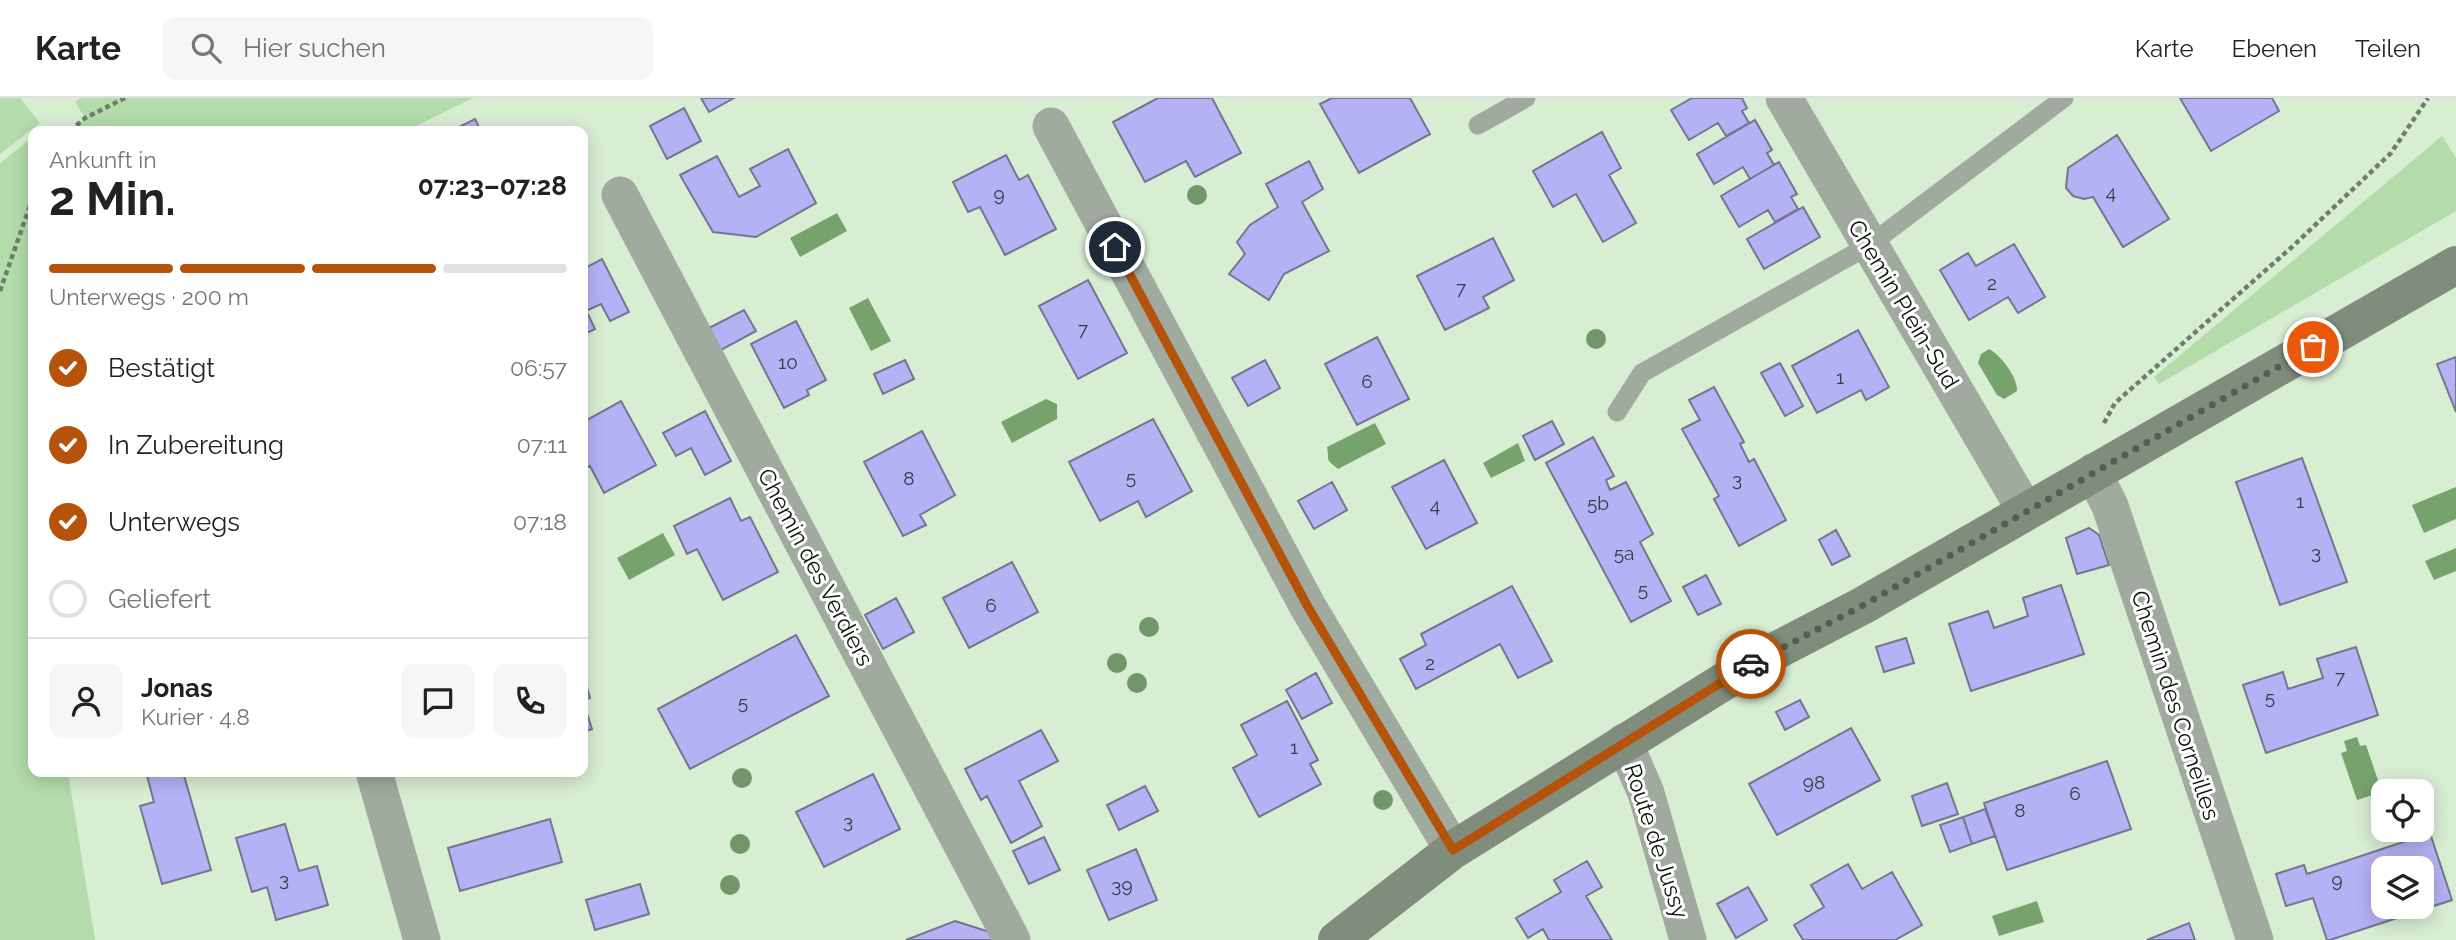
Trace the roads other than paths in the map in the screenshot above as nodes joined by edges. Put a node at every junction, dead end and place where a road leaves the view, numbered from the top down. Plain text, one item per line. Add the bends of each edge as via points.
1 (1526, 98) edge
2 (1784, 98) edge
3 (2064, 98) edge
4 (1478, 125) dead end
5 (1051, 127) dead end
6 (620, 195) dead end
7 (1868, 246) junction
8 (2456, 265) edge
9 (1617, 412) dead end
10 (2093, 472) junction
11 (2025, 510) junction
12 (1624, 742) junction
13 (374, 777) edge
14 (1453, 850) junction
15 (422, 940) edge
16 (1012, 940) edge
17 (1336, 940) edge
18 (1688, 940) edge
19 (2255, 940) edge

1 - 4 lane
2 - 7 street, Chemin Plein-Sud
3 - 7 lane
5 - 14 street via 1308,607
6 - 16 street, Chemin des Verdiers
7 - 9 lane via 1642,373
7 - 11 street, Chemin Plein-Sud
8 - 10 main road, Route de Jussy
10 - 11 main road, Route de Jussy
10 - 19 street, Chemin des Corneilles via 2110,506
11 - 12 main road, Route de Jussy via 1862,606 1760,659
12 - 14 main road, Route de Jussy
12 - 18 street, Route de Jussy via 1646,793
13 - 15 street
14 - 17 main road, Route de Jussy

